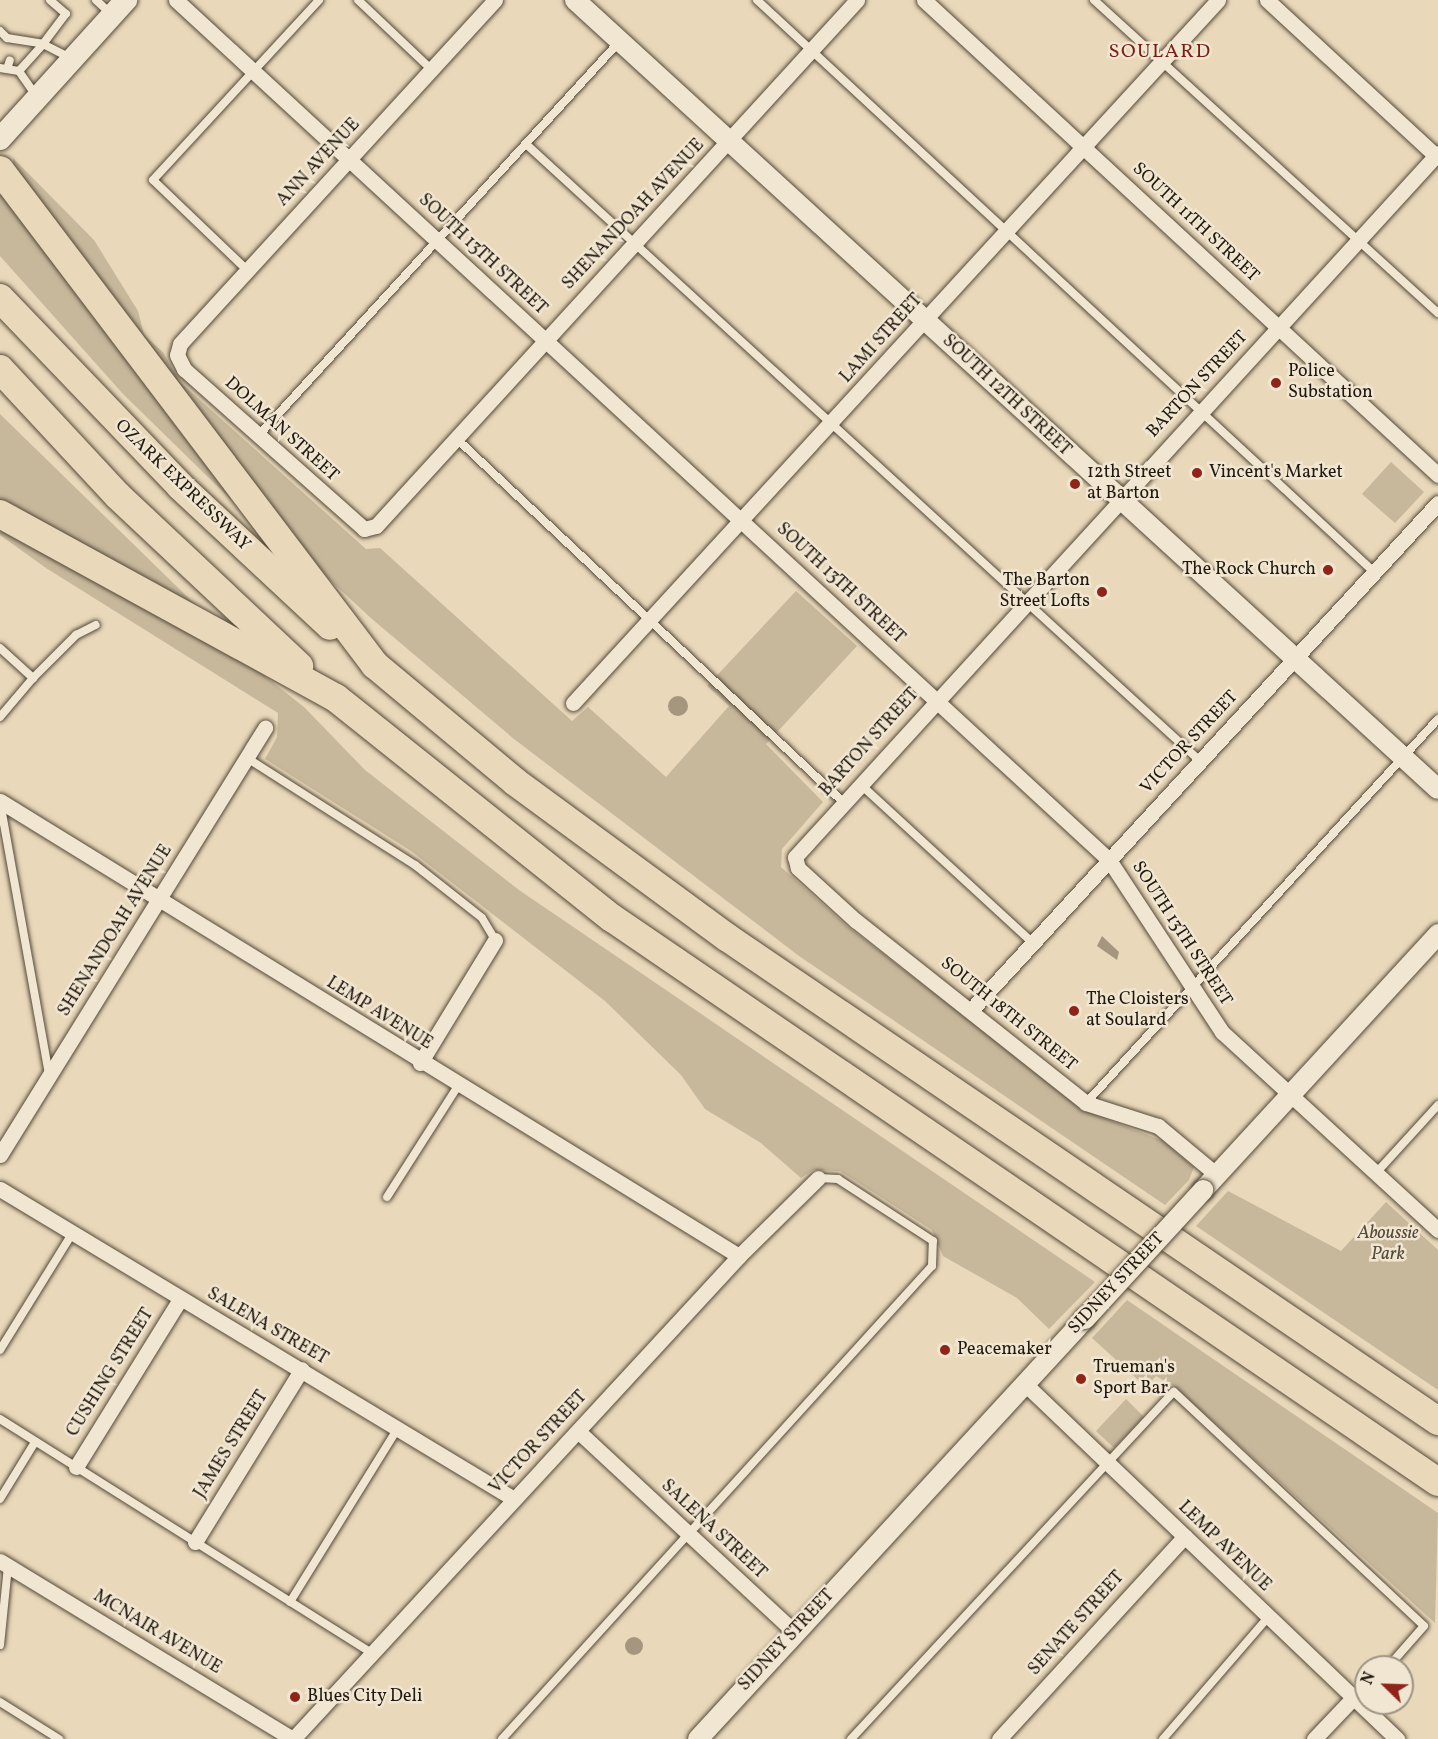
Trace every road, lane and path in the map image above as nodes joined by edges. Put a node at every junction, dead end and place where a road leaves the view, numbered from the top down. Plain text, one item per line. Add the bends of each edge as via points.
1 (50, 0) edge
2 (176, 0) edge
3 (319, 0) edge
4 (358, 0) edge
5 (495, 0) edge
6 (575, 0) edge
7 (757, 0) edge
8 (857, 0) edge
9 (924, 0) edge
10 (1094, 0) edge
11 (1218, 0) edge
12 (1267, 0) edge
13 (112, 5) edge
14 (0, 31) edge
15 (620, 41) junction
16 (44, 44) junction
17 (811, 50) junction
18 (73, 59) junction
19 (1162, 62) junction
20 (6, 66) edge
21 (252, 70) junction
22 (432, 70) junction
23 (19, 71) junction
24 (38, 98) junction
25 (0, 139) edge
26 (729, 141) junction
27 (526, 144) junction
28 (1084, 147) junction
29 (1437, 155) edge
30 (350, 159) junction
31 (0, 170) edge
32 (1007, 232) junction
33 (1359, 238) junction
34 (437, 240) junction
35 (635, 243) junction
36 (248, 270) junction
37 (0, 298) edge
38 (1438, 313) edge
39 (925, 321) junction
40 (1279, 326) junction
41 (546, 340) junction
42 (177, 356) joint
43 (0, 369) edge
44 (0, 388) edge
45 (1200, 411) junction
46 (831, 424) junction
47 (258, 436) junction
48 (457, 439) junction
49 (68, 445) junction
50 (1438, 475) edge
51 (1119, 500) junction
52 (1438, 503) edge
53 (0, 514) edge
54 (742, 520) junction
55 (364, 529) joint
56 (1374, 572) junction
57 (1026, 602) junction
58 (651, 621) junction
59 (96, 625) dead end
60 (0, 648) edge
61 (1294, 659) junction
62 (375, 665) junction
63 (33, 678) junction
64 (336, 699) junction
65 (936, 699) junction
66 (573, 704) dead end
67 (0, 717) edge
68 (1438, 719) edge
69 (265, 728) dead end
70 (1403, 757) junction
71 (247, 758) junction
72 (1200, 761) junction
73 (859, 783) junction
74 (1438, 789) edge
75 (0, 801) edge
76 (842, 801) junction
77 (795, 857) joint
78 (1109, 860) junction
79 (159, 898) junction
80 (1438, 934) edge
81 (495, 940) joint
82 (1033, 943) junction
83 (1190, 989) junction
84 (972, 1009) junction
85 (420, 1063) junction
86 (49, 1075) junction
87 (458, 1086) junction
88 (1288, 1096) junction
89 (1086, 1103) junction
90 (1438, 1105) edge
91 (0, 1155) edge
92 (1376, 1173) junction
93 (1218, 1175) junction
94 (818, 1178) joint
95 (0, 1189) edge
96 (387, 1197) dead end
97 (1438, 1230) edge
98 (72, 1234) junction
99 (739, 1256) junction
100 (180, 1299) junction
101 (0, 1350) edge
102 (302, 1369) junction
103 (1024, 1383) junction
104 (0, 1419) edge
105 (1438, 1420) edge
106 (398, 1428) junction
107 (578, 1431) junction
108 (36, 1442) junction
109 (1109, 1464) junction
110 (76, 1467) junction
111 (1438, 1482) edge
112 (0, 1499) edge
113 (514, 1499) junction
114 (690, 1535) junction
115 (1185, 1536) junction
116 (195, 1542) junction
117 (4, 1563) edge
118 (290, 1602) junction
119 (1269, 1616) junction
120 (795, 1633) junction
121 (0, 1645) edge
122 (372, 1653) junction
123 (1399, 1655) edge
124 (1354, 1692) edge
125 (0, 1702) edge
126 (1354, 1702) edge
127 (1375, 1715) edge
128 (699, 1738) edge
129 (59, 1739) edge
130 (293, 1739) edge
131 (502, 1739) edge
132 (851, 1739) edge
133 (999, 1739) edge
134 (1163, 1739) edge
135 (1314, 1739) edge
136 (1397, 1739) edge

1 - 16 lane via 66,14
2 - 21 street, SOUTH 13TH STREET
3 - 21 lane
4 - 22 lane
5 - 22 street, ANN AVENUE
6 - 15 street, SOUTH 12TH STREET
7 - 17 lane
8 - 17 street, SHENANDOAH AVENUE
9 - 28 street, SOUTH 11TH STREET
10 - 19 lane
11 - 19 street, LAMI STREET
12 - 29 street
13 - 18 main road
14 - 16 lane via 17,40
15 - 26 street, SOUTH 12TH STREET
15 - 27 lane
16 - 18 lane
16 - 23 lane
17 - 26 street, SHENANDOAH AVENUE
17 - 32 lane
18 - 24 main road
19 - 28 street, LAMI STREET
19 - 33 lane
20 - 23 lane
21 - 30 street, SOUTH 13TH STREET
21 - 36 lane via 153,180
22 - 30 street, ANN AVENUE
23 - 24 lane
24 - 25 main road
26 - 35 street, SHENANDOAH AVENUE
26 - 39 street, SOUTH 12TH STREET
27 - 34 lane
27 - 35 lane
28 - 32 street, LAMI STREET
28 - 40 street, SOUTH 11TH STREET
29 - 33 street, BARTON STREET
30 - 34 street, SOUTH 13TH STREET
30 - 36 street, ANN AVENUE
31 - 62 highway
32 - 39 street, LAMI STREET
32 - 45 lane
33 - 38 lane
33 - 40 street, BARTON STREET
34 - 41 street, SOUTH 13TH STREET
34 - 47 lane
35 - 41 street, SHENANDOAH AVENUE
35 - 46 lane
36 - 42 street, ANN AVENUE via 180,344
37 - 62 highway, OZARK EXPRESSWAY via 180,486
39 - 46 street, LAMI STREET
39 - 51 street, SOUTH 12TH STREET
40 - 45 street, BARTON STREET
40 - 50 street, SOUTH 11TH STREET
41 - 48 street, SHENANDOAH AVENUE
41 - 54 street, SOUTH 13TH STREET
42 - 47 street, DOLMAN STREET via 184,369
43 - 49 highway
44 - 49 highway
45 - 51 street, BARTON STREET
45 - 56 lane
46 - 54 street, LAMI STREET
46 - 57 lane
47 - 55 street, DOLMAN STREET
48 - 55 street, SHENANDOAH AVENUE via 376,526
48 - 58 lane
49 - 64 highway
51 - 57 street, BARTON STREET
51 - 61 street, SOUTH 12TH STREET
52 - 56 street, VICTOR STREET
53 - 64 highway
54 - 58 street, LAMI STREET
54 - 65 street, SOUTH 13TH STREET
56 - 61 street, VICTOR STREET
57 - 65 street, BARTON STREET
57 - 72 lane
58 - 66 street, LAMI STREET
58 - 76 lane
59 - 63 lane via 76,635
60 - 63 lane
61 - 70 street, SOUTH 12TH STREET
61 - 72 street, VICTOR STREET
62 - 105 highway via 514,781 661,890
63 - 67 lane
64 - 111 highway via 612,918
65 - 73 street, BARTON STREET
65 - 78 street, SOUTH 13TH STREET
68 - 70 lane
69 - 71 street, SHENANDOAH AVENUE
70 - 74 street, SOUTH 12TH STREET
70 - 83 lane
71 - 79 street, SHENANDOAH AVENUE
71 - 81 lane via 416,865 482,918
72 - 78 street, VICTOR STREET
73 - 76 street, BARTON STREET
73 - 82 lane
75 - 79 street, LEMP AVENUE
75 - 86 lane
76 - 77 street, BARTON STREET
77 - 84 street, SOUTH 18TH STREET via 798,867 856,921
78 - 82 street, VICTOR STREET
78 - 83 street, SOUTH 13TH STREET
79 - 85 street, LEMP AVENUE
79 - 86 street, SHENANDOAH AVENUE
80 - 88 street, SIDNEY STREET
81 - 85 street
82 - 84 street, VICTOR STREET
83 - 88 street, SOUTH 13TH STREET via 1222,1032
83 - 89 lane
84 - 89 street, SOUTH 18TH STREET
85 - 87 street, LEMP AVENUE
86 - 91 street, SHENANDOAH AVENUE
87 - 96 lane
87 - 99 street, LEMP AVENUE
88 - 92 street, SOUTH 13TH STREET
88 - 93 street, SIDNEY STREET
89 - 93 street, SOUTH 18TH STREET via 1158,1126
90 - 92 lane
92 - 97 street, SOUTH 13TH STREET
93 - 103 street, SIDNEY STREET, bridge
94 - 99 street, VICTOR STREET
94 - 114 lane via 838,1179 933,1241 932,1266
95 - 98 street, SALENA STREET
98 - 100 street, SALENA STREET
98 - 101 lane
99 - 107 street, VICTOR STREET
100 - 102 street, SALENA STREET
100 - 110 street, CUSHING STREET
102 - 106 street, SALENA STREET
102 - 116 street, JAMES STREET
103 - 109 street, LEMP AVENUE
103 - 120 street, SIDNEY STREET
104 - 108 lane
106 - 113 street, SALENA STREET
106 - 118 lane
107 - 113 street, VICTOR STREET
107 - 114 street, SALENA STREET
108 - 110 lane
108 - 112 lane
109 - 115 street, LEMP AVENUE
109 - 123 lane via 1174,1392 1424,1626
109 - 132 lane
110 - 116 lane
113 - 122 street, VICTOR STREET
114 - 120 street, SALENA STREET
114 - 131 lane
115 - 119 street, LEMP AVENUE
115 - 133 street, SENATE STREET
116 - 118 lane
117 - 121 lane
117 - 130 street, MCNAIR AVENUE
118 - 122 lane
119 - 124 street, LEMP AVENUE
119 - 134 lane
120 - 128 street, SIDNEY STREET
122 - 130 street, VICTOR STREET
125 - 129 lane
126 - 135 street
127 - 136 street, LEMP AVENUE

